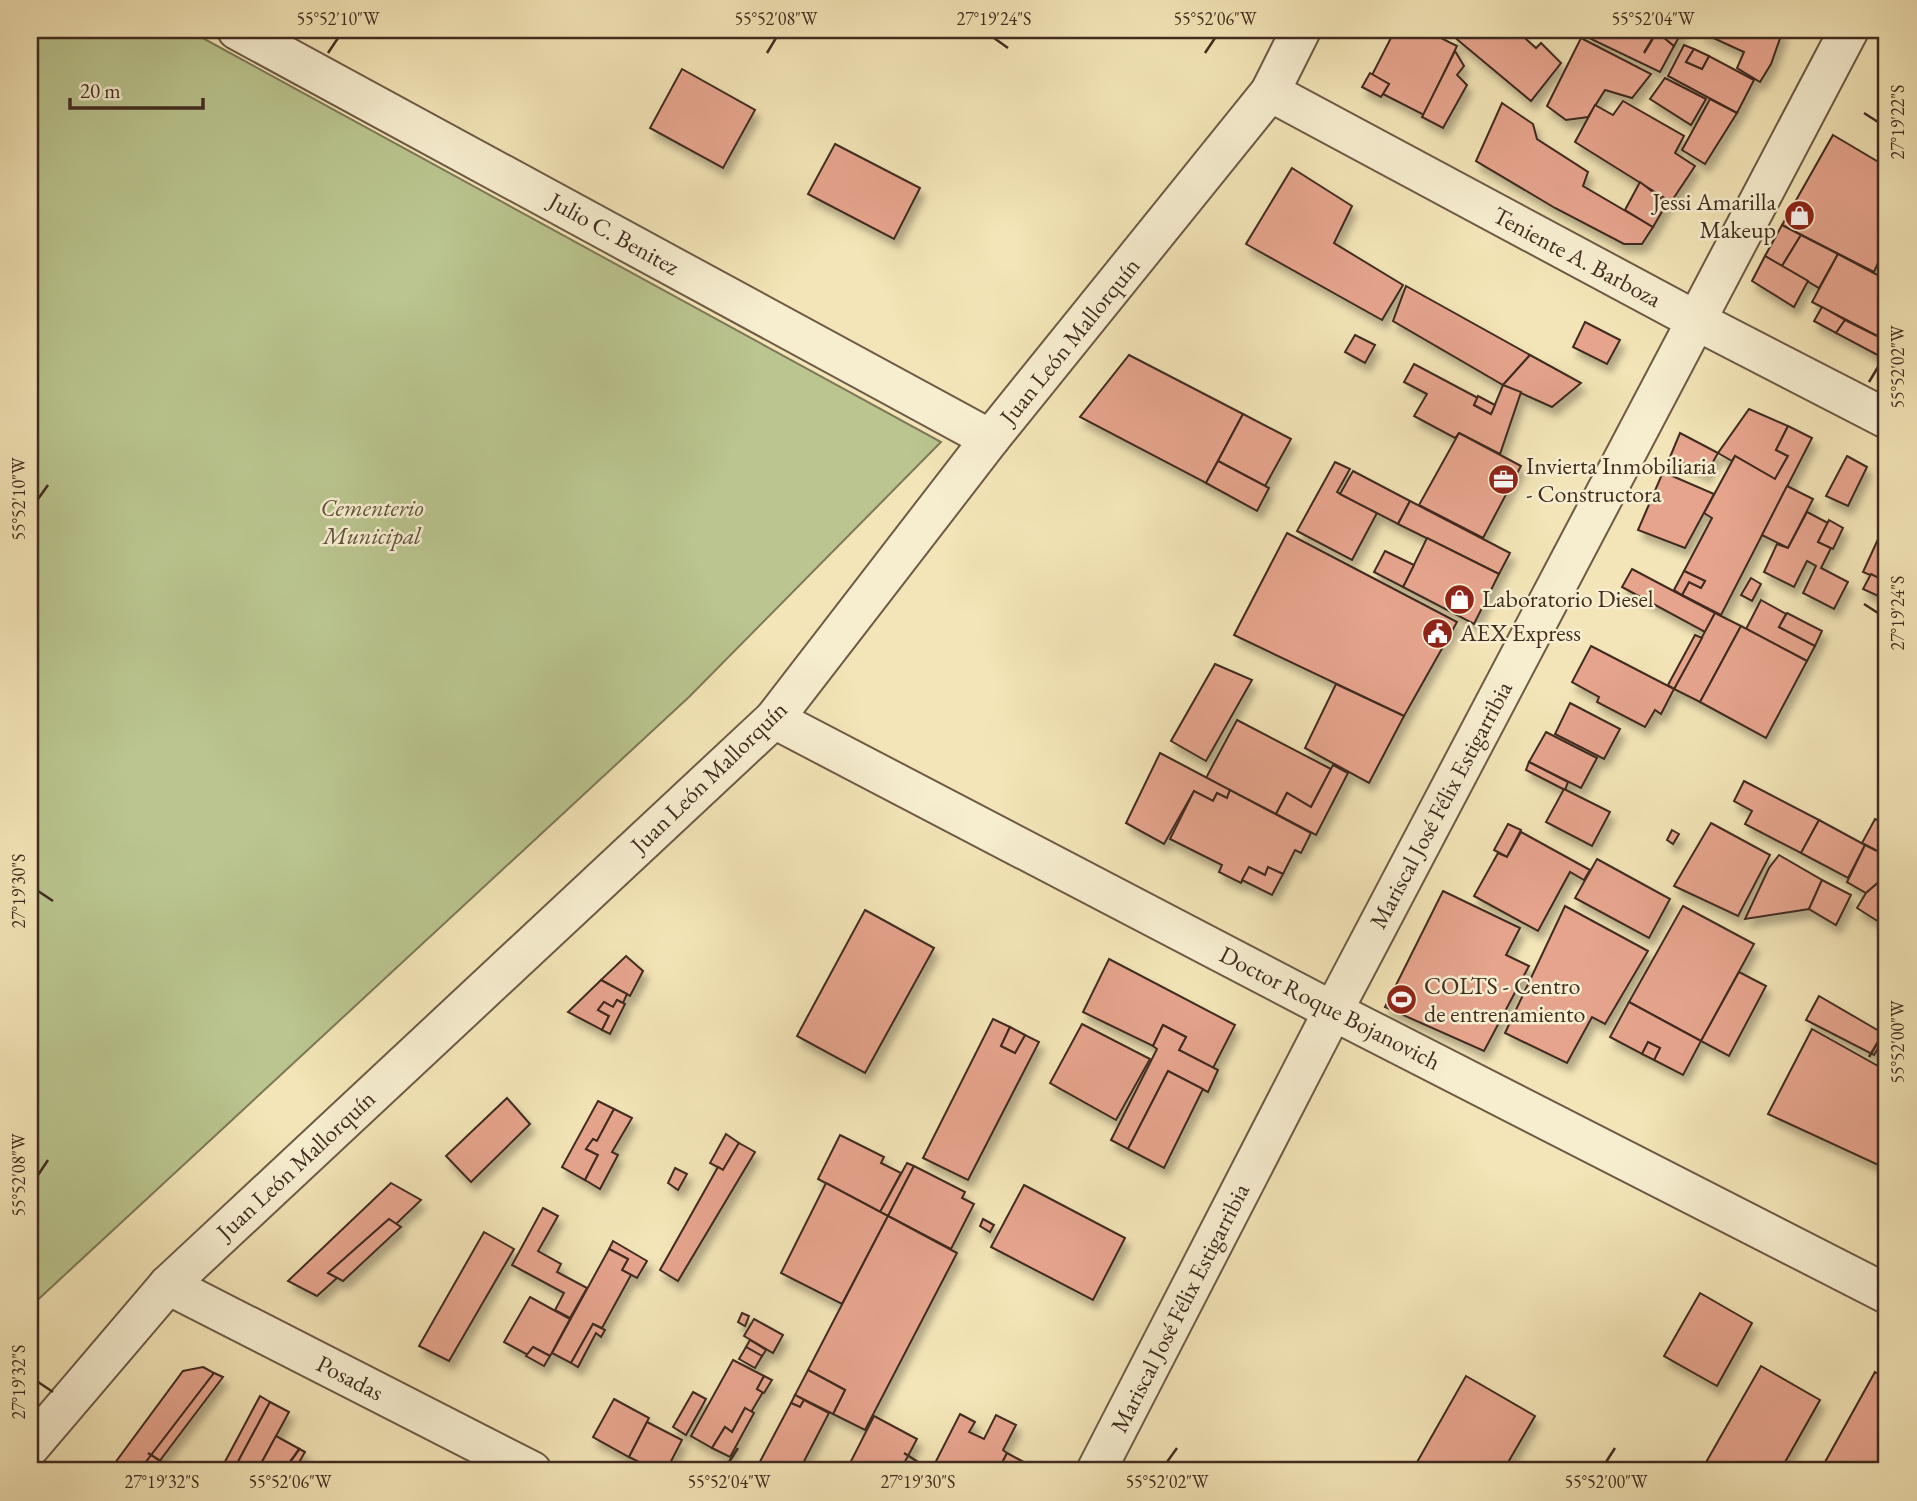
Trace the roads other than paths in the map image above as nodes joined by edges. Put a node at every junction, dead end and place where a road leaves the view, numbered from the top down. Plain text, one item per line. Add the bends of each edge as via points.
1 (237, 30) edge
2 (1301, 30) edge
3 (1849, 30) edge
4 (1270, 92) junction
5 (1695, 320) junction
6 (1887, 419) edge
7 (990, 439) junction
8 (774, 719) junction
9 (1333, 1010) junction
10 (168, 1285) junction
11 (1887, 1294) edge
12 (30, 1447) edge
13 (533, 1471) edge
14 (1097, 1471) edge

1 - 7 street, Julio C. Benitez
2 - 4 street, Juan León Mallorquín
3 - 5 street, Mariscal José Félix Estigarribia
4 - 5 street, Teniente A. Barboza
4 - 7 street, Juan León Mallorquín
5 - 6 street, Teniente A. Barboza
5 - 9 street, Mariscal José Félix Estigarribia
7 - 8 street, Juan León Mallorquín
8 - 9 street, Doctor Roque Bojanovich
8 - 10 street, Juan León Mallorquín
9 - 11 street, Doctor Roque Bojanovich
9 - 14 street, Mariscal José Félix Estigarribia
10 - 12 street, Juan León Mallorquín
10 - 13 street, Posadas

